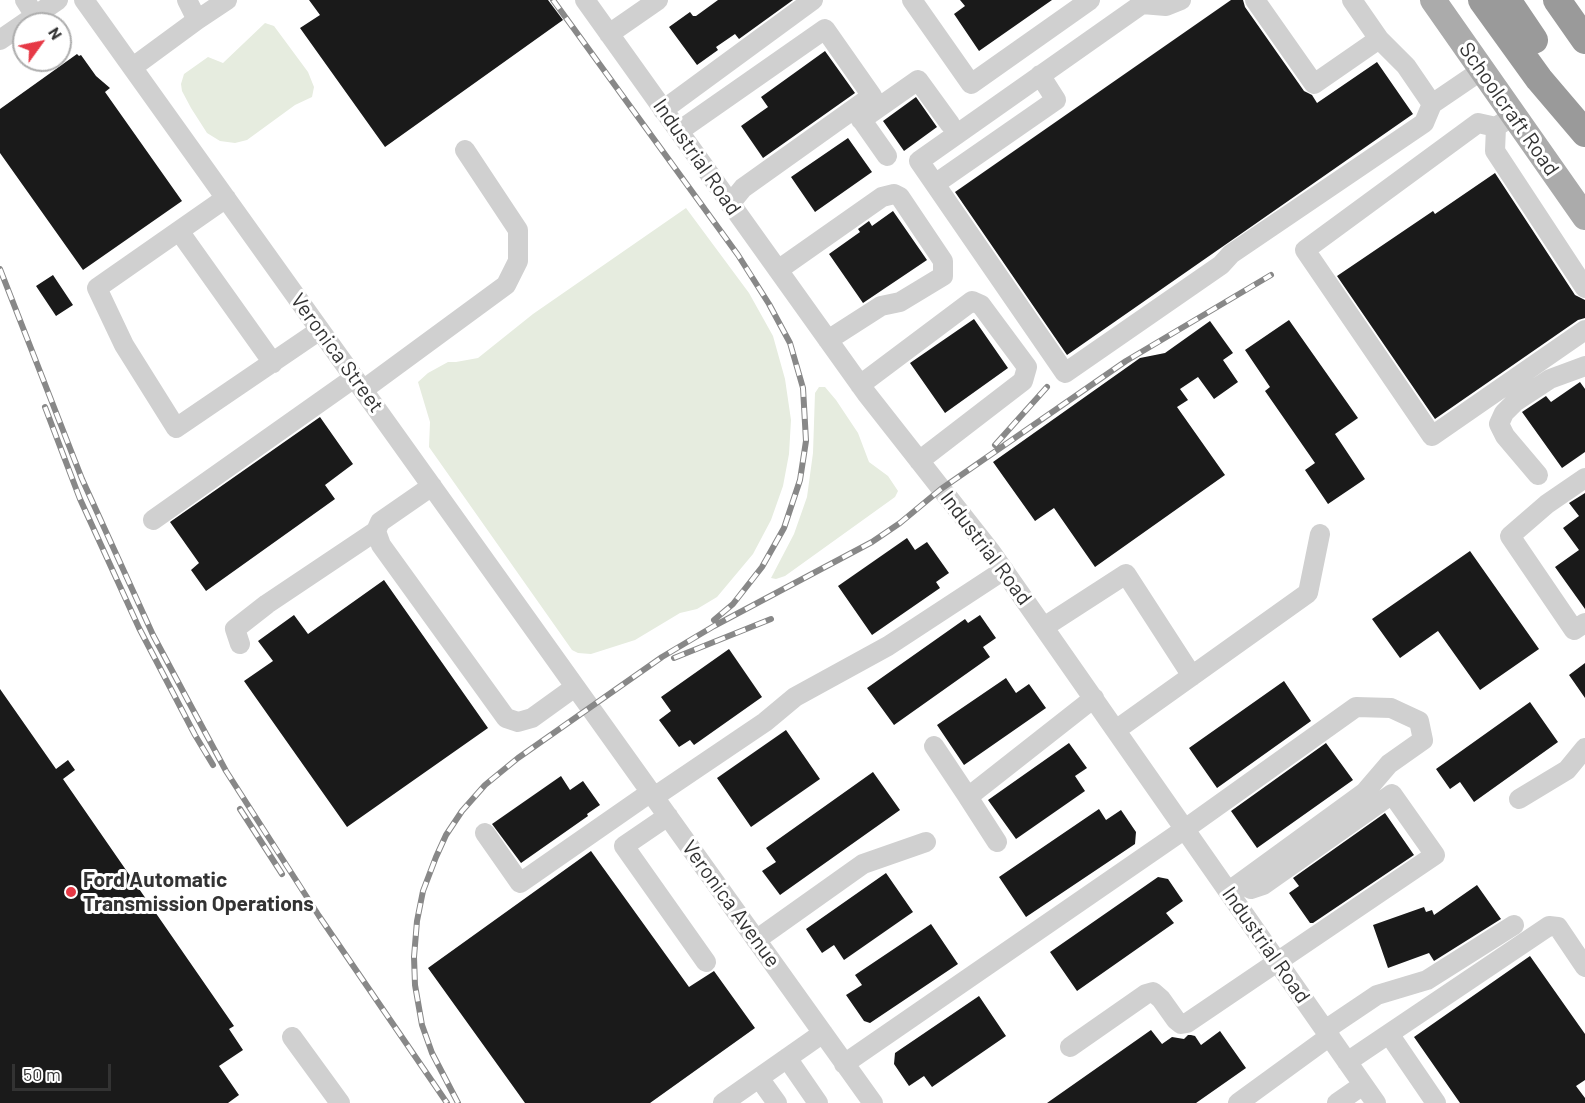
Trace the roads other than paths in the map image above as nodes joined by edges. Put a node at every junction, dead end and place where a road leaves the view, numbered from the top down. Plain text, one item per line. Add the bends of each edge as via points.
1 (58, 0) edge
2 (84, 0) edge
3 (187, 0) edge
4 (227, 0) edge
5 (585, 0) edge
6 (639, 0) edge
7 (658, 0) edge
8 (813, 0) edge
9 (912, 0) edge
10 (1090, 0) edge
11 (1181, 0) edge
12 (1255, 0) edge
13 (1352, 0) edge
14 (1433, 0) edge
15 (1482, 0) edge
16 (1507, 0) edge
17 (1557, 0) edge
18 (30, 8) edge
19 (197, 21) junction
20 (606, 29) junction
21 (1379, 39) junction
22 (0, 40) edge
23 (1585, 40) edge
24 (133, 67) junction
25 (1482, 70) junction
26 (1040, 75) junction
27 (1432, 104) junction
28 (663, 110) junction
29 (1585, 113) edge
30 (861, 119) junction
31 (1505, 121) junction
32 (950, 124) dead end
33 (679, 131) junction
34 (1585, 133) edge
35 (465, 150) dead end
36 (887, 156) dead end
37 (935, 184) junction
38 (226, 198) junction
39 (733, 208) junction
40 (1585, 217) edge
41 (179, 231) junction
42 (778, 270) junction
43 (1585, 288) edge
44 (320, 330) junction
45 (1585, 330) edge
46 (828, 340) junction
47 (273, 363) junction
48 (1585, 366) edge
49 (359, 384) junction
50 (860, 384) junction
51 (919, 461) junction
52 (1538, 475) dead end
53 (1585, 478) edge
54 (432, 486) junction
55 (153, 520) dead end
56 (376, 531) junction
57 (1320, 534) dead end
58 (1004, 570) junction
59 (1585, 622) edge
60 (1044, 627) junction
61 (240, 644) dead end
62 (1192, 676) junction
63 (575, 687) junction
64 (1094, 698) junction
65 (589, 706) joint
66 (1116, 730) junction
67 (934, 746) dead end
68 (1585, 748) edge
69 (652, 795) junction
70 (968, 797) junction
71 (1519, 799) dead end
72 (668, 816) junction
73 (1185, 829) junction
74 (485, 833) dead end
75 (592, 833) junction
76 (926, 842) dead end
77 (997, 842) dead end
78 (624, 846) junction
79 (1234, 887) junction
80 (1514, 925) dead end
81 (756, 940) junction
82 (706, 962) dead end
83 (1278, 962) junction
84 (1585, 967) edge
85 (823, 1033) junction
86 (1327, 1033) junction
87 (1389, 1034) junction
88 (292, 1037) dead end
89 (1070, 1047) dead end
90 (787, 1058) junction
91 (1347, 1062) junction
92 (844, 1064) junction
93 (759, 1078) junction
94 (1363, 1085) junction
95 (340, 1103) edge
96 (723, 1103) edge
97 (777, 1103) edge
98 (818, 1103) edge
99 (873, 1103) edge
100 (1238, 1103) edge
101 (1337, 1103) edge
102 (1376, 1103) edge
103 (1436, 1103) edge

1 - 18 street
2 - 24 street, Veronica Street
3 - 19 street
4 - 19 street
5 - 20 street, Industrial Road
6 - 20 street
7 - 20 street
8 - 28 street
9 - 10 street via 971,84
11 - 26 street via 1166,6 1142,3
12 - 21 street via 1314,84
13 - 21 street
14 - 25 main road, Schoolcraft Road
15 - 34 highway via 1539,79
16 - 29 highway
17 - 23 highway
18 - 22 street
19 - 24 street
20 - 28 street, Industrial Road
21 - 27 street via 1406,66
24 - 38 street, Veronica Street
25 - 27 street
25 - 31 main road, Schoolcraft Road
26 - 37 street via 919,161
26 - 37 street via 1056,100
27 - 37 street via 1424,123 1065,374
28 - 33 street, Industrial Road
30 - 32 street via 918,80
30 - 36 street
30 - 39 street
31 - 40 main road, Schoolcraft Road
31 - 43 street via 1495,151
31 - 45 street via 1479,123 1305,250 1432,436
33 - 39 street, Industrial Road
33 - 39 street via 825,29 872,96 743,188
35 - 49 street via 518,230 518,261 506,285
38 - 41 street
38 - 44 street, Veronica Street
39 - 42 street, Industrial Road
41 - 47 street
41 - 47 street via 98,288 124,345 176,428
42 - 46 street, Industrial Road
42 - 46 street via 882,197 900,197 943,261 943,276 900,302 881,306
44 - 47 street
44 - 49 street, Veronica Street
46 - 50 street, Industrial Road
48 - 52 street via 1550,379 1504,413 1499,424
49 - 54 street, Veronica Street
49 - 55 street
50 - 51 street, Industrial Road
50 - 51 street via 972,301 981,304 1027,367 1023,381
51 - 58 street, Industrial Road
53 - 59 street via 1510,536 1574,630
54 - 56 street via 380,522
54 - 63 street, Veronica Street
56 - 61 street via 235,629
56 - 63 street via 381,545 506,718 518,722 532,718
57 - 62 street via 1308,593
58 - 60 street, Industrial Road
58 - 69 street via 888,646 795,697 765,722
60 - 62 street via 1126,574
60 - 64 street, Industrial Road
62 - 66 street
63 - 65 street, Veronica Street
64 - 66 street, Industrial Road
64 - 70 street
65 - 69 street, Veronica Avenue
66 - 73 street, Industrial Road
67 - 70 street
68 - 71 street via 1567,770
69 - 72 street, Veronica Avenue
69 - 75 street
70 - 77 street
72 - 78 street
72 - 81 street, Veronica Avenue
73 - 79 street, Industrial Road
73 - 79 street via 1356,707 1391,708 1419,721 1423,740 1389,764 1365,792
73 - 92 street
74 - 75 street via 520,883
75 - 78 street
76 - 81 street via 863,864
78 - 82 street
79 - 83 street, Industrial Road
79 - 83 street via 1251,889 1263,885 1392,794 1435,855
80 - 86 street via 1427,980 1377,995
81 - 85 street, Veronica Avenue
83 - 86 street, Industrial Road
83 - 89 street via 1187,1023 1176,1020 1153,992
84 - 87 street via 1558,927 1548,926
85 - 90 street
85 - 92 street, Veronica Avenue
86 - 91 street, Industrial Road
86 - 100 street
87 - 91 street
87 - 103 street
88 - 95 street
90 - 93 street
90 - 98 street
91 - 94 street, Industrial Road
92 - 99 street, Veronica Avenue
93 - 96 street
93 - 97 street
94 - 101 street
94 - 102 street, Industrial Road

